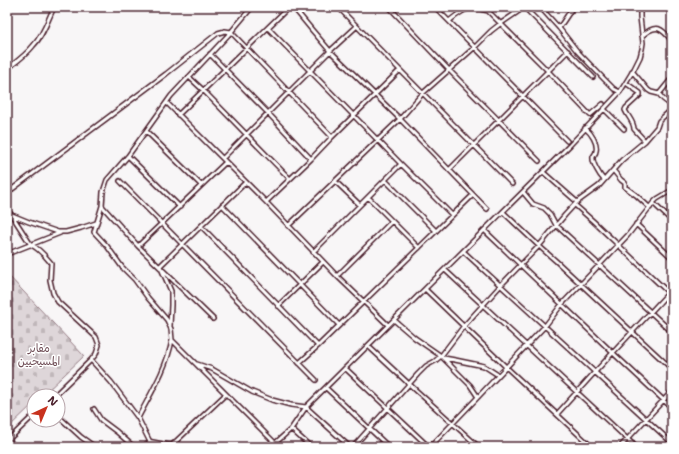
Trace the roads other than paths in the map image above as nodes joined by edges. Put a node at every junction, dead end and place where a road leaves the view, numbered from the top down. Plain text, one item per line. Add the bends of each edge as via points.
1 (54, 7) edge
2 (252, 7) edge
3 (289, 7) edge
4 (293, 7) edge
5 (338, 7) edge
6 (389, 7) edge
7 (435, 7) edge
8 (519, 7) edge
9 (524, 7) edge
10 (540, 7) edge
11 (573, 7) edge
12 (640, 7) edge
13 (449, 21) junction
14 (500, 24) junction
15 (356, 27) junction
16 (268, 28) junction
17 (559, 28) junction
18 (231, 32) junction
19 (642, 36) junction
20 (672, 41) edge
21 (475, 47) junction
22 (247, 48) junction
23 (330, 51) junction
24 (568, 51) junction
25 (210, 54) junction
26 (7, 69) edge
27 (224, 70) junction
28 (400, 70) junction
29 (449, 70) junction
30 (548, 71) junction
31 (632, 71) junction
32 (310, 72) junction
33 (189, 77) junction
34 (593, 77) dead end
35 (672, 78) edge
36 (626, 83) junction
37 (203, 90) junction
38 (289, 92) junction
39 (620, 92) junction
40 (423, 93) junction
41 (660, 94) junction
42 (375, 95) junction
43 (523, 96) junction
44 (167, 103) junction
45 (603, 104) dead end
46 (672, 108) edge
47 (604, 109) junction
48 (268, 113) junction
49 (178, 115) junction
50 (354, 116) junction
51 (400, 119) junction
52 (499, 120) junction
53 (585, 128) junction
54 (624, 129) dead end
55 (146, 131) junction
56 (247, 135) junction
57 (332, 137) junction
58 (378, 140) junction
59 (567, 141) dead end
60 (645, 141) junction
61 (474, 145) junction
62 (128, 156) junction
63 (223, 158) junction
64 (311, 158) junction
65 (539, 161) dead end
66 (226, 162) junction
67 (401, 164) junction
68 (449, 170) junction
69 (613, 170) junction
70 (543, 172) junction
71 (290, 179) junction
72 (385, 180) junction
73 (604, 180) junction
74 (120, 181) dead end
75 (335, 181) junction
76 (246, 182) junction
77 (512, 184) dead end
78 (201, 185) junction
79 (672, 190) edge
80 (523, 192) junction
81 (7, 193) edge
82 (473, 195) junction
83 (368, 197) junction
84 (266, 202) junction
85 (653, 203) junction
86 (576, 204) junction
87 (222, 205) junction
88 (360, 205) junction
89 (102, 206) junction
90 (180, 206) junction
91 (650, 208) junction
92 (486, 209) dead end
93 (502, 212) junction
94 (9, 214) edge
95 (452, 215) junction
96 (392, 221) junction
97 (672, 221) edge
98 (97, 223) junction
99 (162, 224) junction
100 (636, 224) junction
101 (556, 225) junction
102 (201, 226) junction
103 (288, 226) junction
104 (484, 230) junction
105 (436, 231) junction
106 (62, 232) junction
107 (182, 244) junction
108 (31, 245) junction
109 (618, 245) junction
110 (138, 246) junction
111 (539, 246) junction
112 (419, 248) junction
113 (463, 251) junction
114 (313, 252) junction
115 (7, 254) edge
116 (672, 258) edge
117 (323, 262) junction
118 (520, 265) junction
119 (599, 265) junction
120 (160, 266) junction
121 (444, 270) junction
122 (336, 276) junction
123 (581, 284) junction
124 (299, 285) junction
125 (501, 286) junction
126 (425, 289) junction
127 (672, 290) edge
128 (669, 293) junction
129 (672, 296) edge
130 (364, 301) junction
131 (562, 304) junction
132 (278, 306) junction
133 (483, 306) junction
134 (651, 312) junction
135 (213, 319) dead end
136 (394, 320) junction
137 (339, 325) junction
138 (388, 325) junction
139 (545, 326) junction
140 (463, 327) junction
141 (171, 330) junction
142 (632, 332) junction
143 (672, 332) edge
144 (172, 340) junction
145 (318, 346) junction
146 (368, 346) junction
147 (526, 346) junction
148 (613, 352) junction
149 (442, 357) junction
150 (91, 360) junction
151 (299, 363) junction
152 (196, 364) junction
153 (506, 367) junction
154 (345, 368) junction
155 (672, 369) edge
156 (594, 372) junction
157 (498, 375) junction
158 (316, 380) dead end
159 (409, 384) junction
160 (62, 388) edge
161 (326, 388) junction
162 (672, 391) edge
163 (576, 392) junction
164 (226, 394) junction
165 (478, 397) junction
166 (663, 400) junction
167 (306, 407) junction
168 (388, 408) junction
169 (672, 408) edge
170 (94, 409) dead end
171 (557, 414) junction
172 (138, 418) junction
173 (646, 420) junction
174 (26, 422) edge
175 (66, 423) edge
176 (452, 423) junction
177 (370, 428) junction
178 (291, 429) junction
179 (628, 439) junction
180 (7, 440) edge
181 (150, 442) junction
182 (274, 443) junction
183 (672, 443) edge
184 (16, 447) edge
185 (95, 447) edge
186 (134, 447) edge
187 (145, 447) edge
188 (171, 447) edge
189 (271, 447) edge
190 (311, 447) edge
191 (352, 447) edge
192 (389, 447) edge
193 (429, 447) edge
194 (479, 447) edge
195 (592, 447) edge
196 (620, 447) edge
197 (636, 447) edge

1 - 26 street via 38,41
2 - 18 street
3 - 16 street
4 - 23 street
5 - 15 street
6 - 29 street
7 - 13 street
8 - 14 street via 519,11
9 - 24 street
10 - 17 street
11 - 17 street
12 - 19 street
13 - 14 street via 462,11 472,8 488,11
13 - 21 street
14 - 21 street
14 - 30 street
15 - 23 street
15 - 28 street
16 - 22 street
16 - 32 street
17 - 39 street via 607,82
18 - 22 street
18 - 25 street
18 - 81 street via 218,33
19 - 20 street via 652,29 660,29
19 - 31 street via 640,57
21 - 29 street
21 - 43 street
22 - 27 street
22 - 38 street
23 - 32 street
23 - 42 street
24 - 30 street
24 - 34 street
25 - 27 street
25 - 33 street
27 - 37 street
27 - 48 street
28 - 40 street
28 - 42 street
29 - 40 street
29 - 52 street
30 - 43 street
30 - 45 street via 590,115
31 - 36 street
31 - 41 street via 648,90
32 - 38 street
32 - 50 street
33 - 37 street
33 - 44 street
35 - 41 street
36 - 39 street
36 - 60 street via 640,93 625,110 634,124 634,129
37 - 49 street
37 - 56 street
38 - 48 street
38 - 57 street
39 - 47 street
40 - 51 street
40 - 61 street
41 - 46 street
42 - 50 street
42 - 51 street
43 - 52 street
43 - 59 street
44 - 49 street
44 - 55 street
46 - 60 street
47 - 53 street
47 - 54 street
48 - 56 street
48 - 64 street
49 - 63 street
50 - 57 street
50 - 58 street
51 - 58 street
51 - 68 street
52 - 61 street
52 - 65 street
53 - 70 street
53 - 73 street via 595,142 595,168
55 - 62 street
55 - 78 street
56 - 63 street
56 - 71 street
57 - 64 street
58 - 67 street
58 - 75 street
60 - 69 street
61 - 68 street
61 - 77 street
62 - 89 street via 107,180 102,192
62 - 90 street
63 - 66 street
64 - 71 street
66 - 76 street
66 - 78 street
67 - 72 street
67 - 95 street
68 - 82 street
69 - 73 street
69 - 91 street via 625,183 625,187
70 - 80 street
70 - 86 street
71 - 84 street
72 - 83 street
72 - 105 street
73 - 86 street
74 - 99 street
75 - 88 street
75 - 103 street
76 - 84 street
76 - 87 street
78 - 90 street
79 - 85 street
80 - 93 street
80 - 101 street via 533,204 544,208
82 - 92 street
82 - 95 street
83 - 88 street
83 - 96 street
84 - 103 street
85 - 91 street
85 - 97 street
86 - 101 street
86 - 109 street
87 - 102 street
87 - 124 street
88 - 114 street
89 - 98 street
89 - 110 street
90 - 99 street
91 - 100 street
93 - 104 street
93 - 111 street
94 - 106 street
94 - 108 street
95 - 105 street
96 - 112 street
96 - 122 street
98 - 106 street
98 - 141 street via 94,232 167,320
99 - 107 street
99 - 110 street
100 - 109 street
100 - 116 street
101 - 111 street
101 - 119 street
102 - 107 street
102 - 132 street
103 - 114 street
104 - 113 street
104 - 118 street
105 - 112 street
106 - 108 street
107 - 120 street
107 - 151 street
108 - 115 street
108 - 150 street via 50,263 50,280 58,302 96,337 99,344
109 - 119 street
109 - 128 street
110 - 120 street
111 - 118 street
111 - 123 street
112 - 130 street
113 - 121 street
113 - 125 street
114 - 117 street
117 - 122 street
117 - 124 street
118 - 125 street
118 - 131 street
119 - 123 street
119 - 134 street
120 - 135 street
120 - 141 street via 171,291
121 - 126 street
121 - 133 street
122 - 130 street
123 - 131 street
123 - 142 street
124 - 132 street
124 - 137 street
125 - 133 street
125 - 139 street
126 - 136 street
126 - 140 street
127 - 128 street
128 - 129 street
128 - 134 street
130 - 137 street
130 - 138 street
131 - 139 street
131 - 148 street
132 - 145 street
133 - 140 street
133 - 147 street
134 - 142 street
134 - 143 street
136 - 138 street
136 - 149 street
137 - 145 street
138 - 146 street
139 - 147 street
139 - 156 street
140 - 149 street
140 - 153 street
141 - 144 street
142 - 148 street
142 - 155 street
144 - 152 street
144 - 172 street via 164,366
145 - 151 street
146 - 154 street
146 - 159 street
147 - 153 street
147 - 163 street
148 - 156 street
148 - 166 street
149 - 157 street via 484,366
149 - 159 street via 426,366
149 - 165 street via 470,385
150 - 160 street
150 - 172 street
151 - 158 street
152 - 164 street
152 - 167 street via 212,369 252,392 290,405
153 - 157 street
153 - 171 street
154 - 161 street
154 - 168 street
156 - 163 street
156 - 173 street
157 - 165 street
159 - 168 street
159 - 176 street
161 - 167 street
161 - 177 street
162 - 166 street
163 - 171 street
163 - 179 street
164 - 182 street
164 - 188 street
165 - 176 street
166 - 169 street
166 - 173 street
167 - 178 street
167 - 191 street
168 - 177 street
168 - 193 street
170 - 186 street via 101,420
171 - 195 street
172 - 181 street
173 - 179 street
173 - 183 street
174 - 180 street
175 - 185 street
176 - 193 street
176 - 194 street
177 - 191 street
177 - 192 street
178 - 182 street
178 - 190 street
179 - 196 street
179 - 197 street
180 - 184 street
181 - 187 street
181 - 188 street
182 - 189 street

